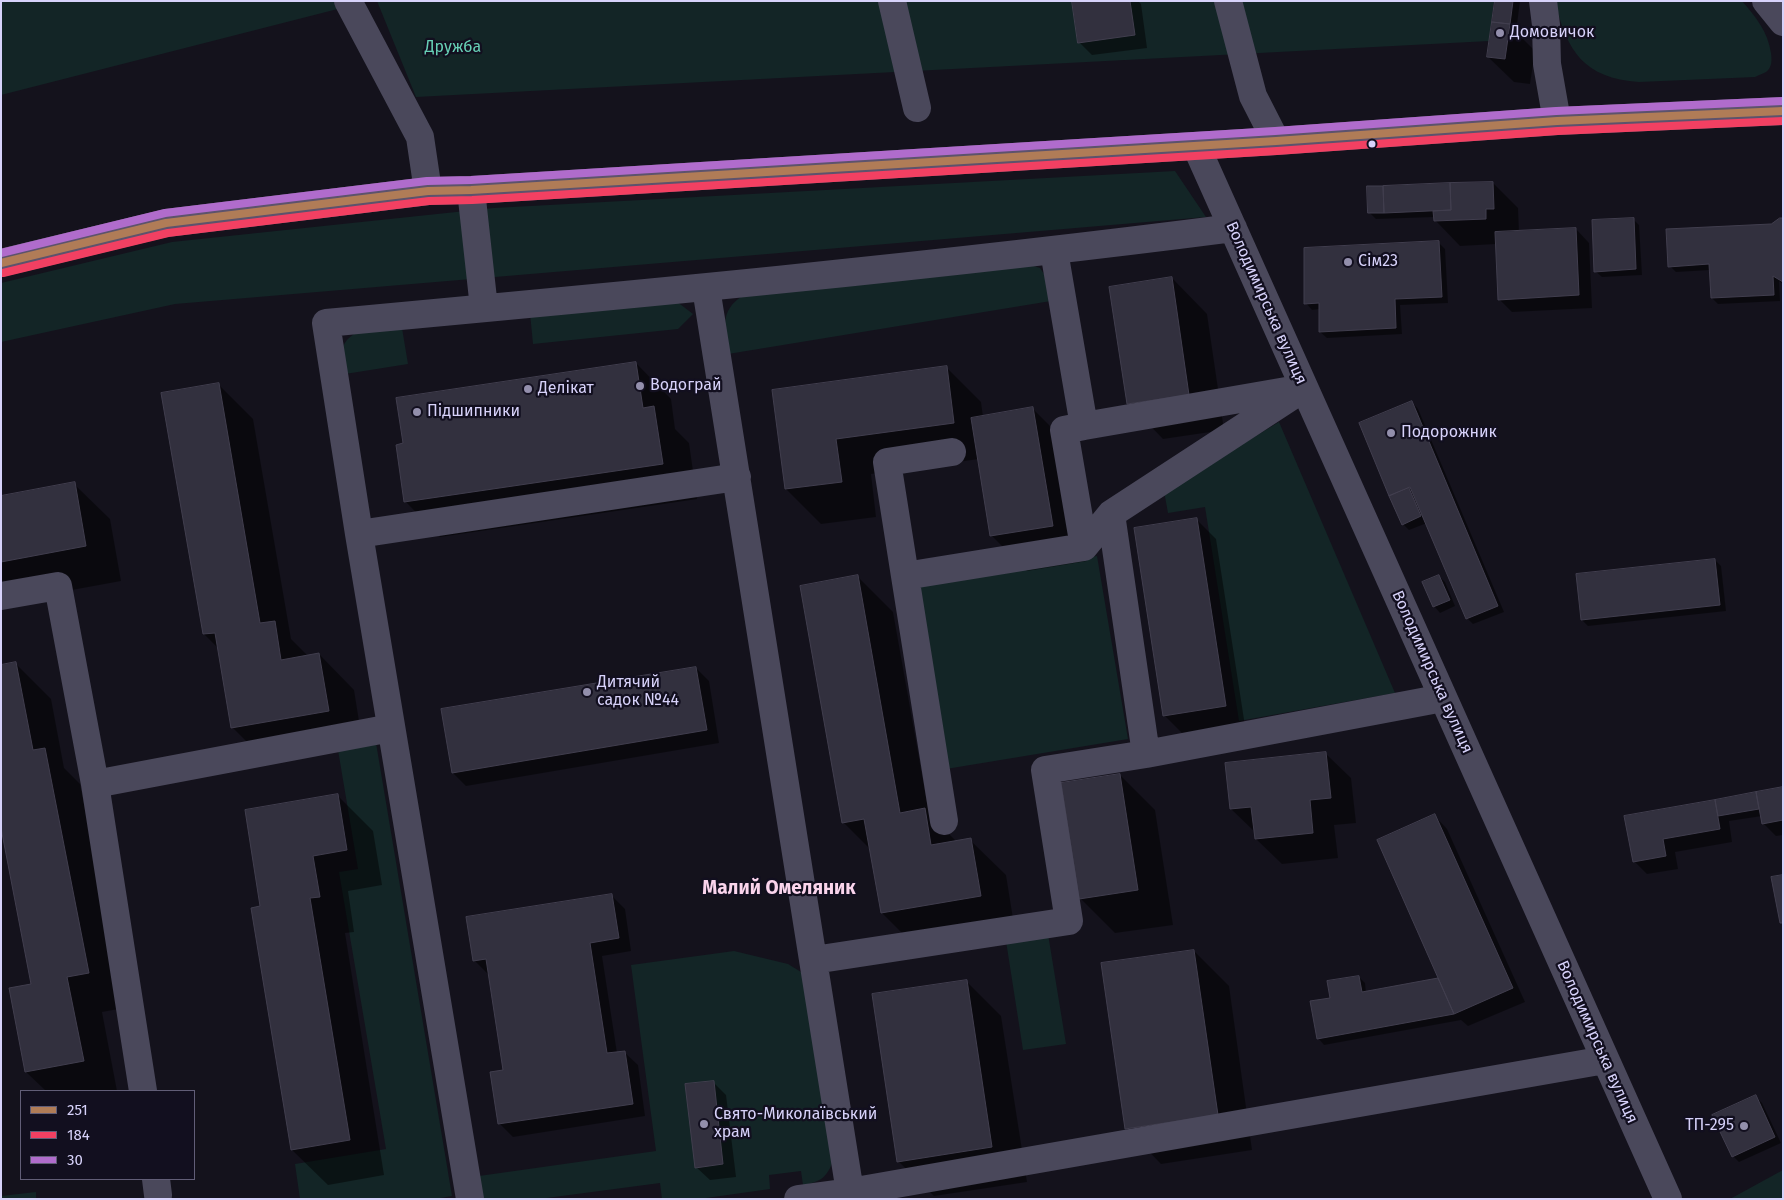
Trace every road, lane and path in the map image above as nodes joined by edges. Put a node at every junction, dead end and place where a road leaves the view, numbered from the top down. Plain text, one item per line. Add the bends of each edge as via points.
1 (348, 1) edge
2 (892, 1) edge
3 (1228, 1) edge
4 (1543, 1) edge
5 (1766, 1) edge
6 (1783, 22) edge
7 (917, 108) dead end
8 (1783, 111) edge
9 (1557, 121) junction
10 (1276, 140) junction
11 (1196, 146) junction
12 (471, 190) junction
13 (428, 192) junction
14 (1233, 228) junction
15 (1054, 251) junction
16 (1, 263) edge
17 (706, 288) junction
18 (484, 308) junction
19 (1304, 388) junction
20 (1084, 426) junction
21 (952, 452) dead end
22 (737, 477) junction
23 (1111, 514) junction
24 (359, 534) junction
25 (1084, 547) junction
26 (905, 576) junction
27 (1, 596) edge
28 (1443, 698) junction
29 (392, 728) junction
30 (1146, 754) junction
31 (95, 784) junction
32 (944, 820) dead end
33 (814, 960) junction
34 (1605, 1060) junction
35 (142, 1090) edge
36 (850, 1192) junction
37 (470, 1199) edge
38 (798, 1199) edge
39 (1668, 1199) edge

1 - 13 street via 420,137
2 - 7 street
3 - 10 street via 1253,96
4 - 9 street via 1547,64
5 - 6 street
8 - 9 main road
9 - 10 main road
10 - 11 main road
11 - 12 main road
11 - 14 street, Володимирська вулиця
12 - 13 main road
12 - 18 street
13 - 16 main road via 166,223
14 - 15 street
14 - 19 street, Володимирська вулиця
15 - 17 street
15 - 20 street
17 - 18 street
17 - 22 street
18 - 24 street via 326,323
19 - 20 street
19 - 23 street
19 - 28 street, Володимирська вулиця
20 - 25 street via 1064,430
21 - 26 street via 887,462
22 - 24 street
22 - 33 street
23 - 25 street
23 - 30 street
24 - 29 street
25 - 26 street
26 - 32 street
27 - 31 street via 58,586
28 - 30 street
28 - 34 street, Володимирська вулиця
29 - 31 street
29 - 37 street
30 - 33 street via 1045,770 1069,921
31 - 35 street
33 - 36 street
34 - 36 street
34 - 39 street, Володимирська вулиця
36 - 38 street

